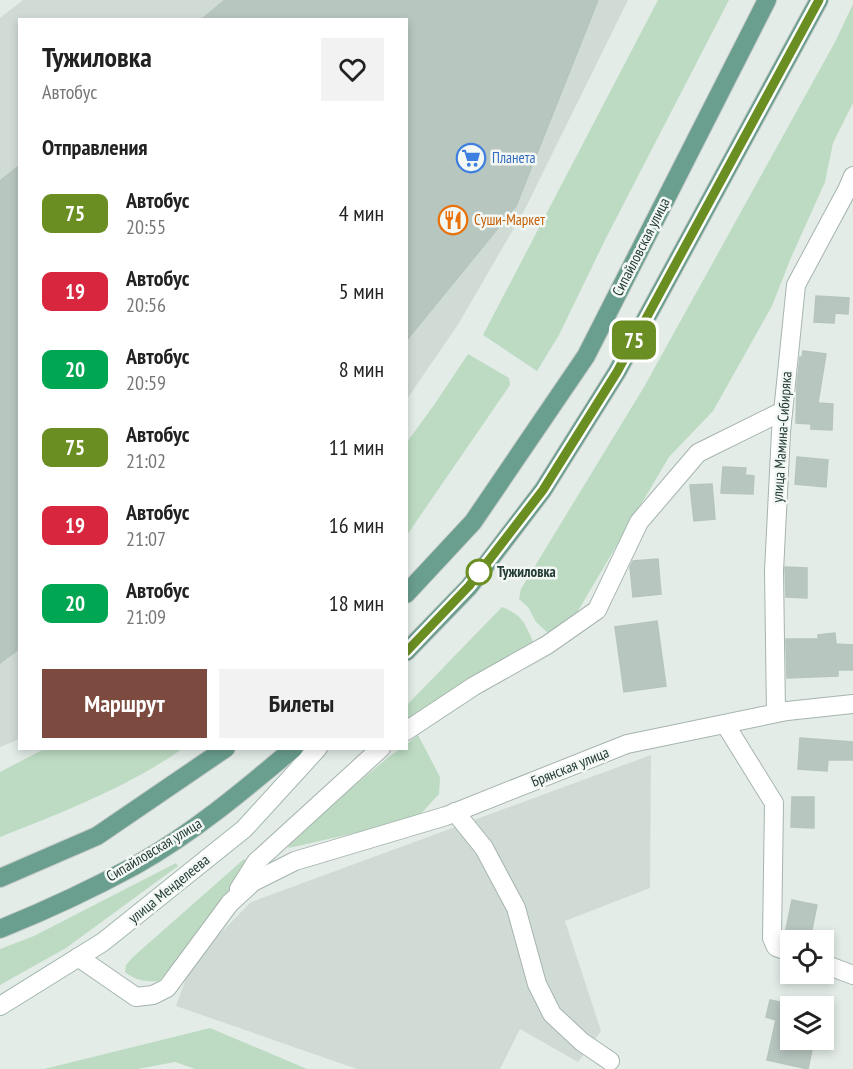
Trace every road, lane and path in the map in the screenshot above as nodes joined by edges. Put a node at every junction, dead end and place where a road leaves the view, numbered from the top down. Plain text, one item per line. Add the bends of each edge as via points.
1 (767, 0) edge
2 (819, 0) edge
3 (851, 186) edge
4 (783, 411) junction
5 (408, 592) edge
6 (408, 650) edge
7 (853, 704) edge
8 (776, 713) junction
9 (724, 724) junction
10 (408, 730) edge
11 (223, 750) edge
12 (292, 750) edge
13 (316, 750) edge
14 (379, 750) edge
15 (455, 813) junction
16 (0, 878) edge
17 (230, 903) junction
18 (0, 929) edge
19 (780, 948) edge
20 (78, 957) junction
21 (834, 968) edge
22 (853, 975) edge
23 (0, 1006) edge
24 (610, 1061) dead end

1 - 5 main road, Сипайловская улица via 586,356 473,522
2 - 6 main road via 617,372 543,490 469,586
3 - 4 street, улица Мамина-Сибиряка via 796,285
4 - 8 street, улица Мамина-Сибиряка via 774,571
4 - 10 street via 698,453 639,522 597,610
7 - 8 street, Брянская улица
8 - 9 street, Брянская улица
9 - 15 street, Брянская улица via 627,744
9 - 19 street via 774,803 772,938
11 - 16 main road via 97,836
12 - 18 main road, Сипайловская улица via 219,810 138,864
13 - 20 street, улица Менделеева via 244,829 103,942
14 - 17 street via 256,862
15 - 17 street, Брянская улица via 295,861 253,882
15 - 24 street via 484,848 516,908 537,984 552,1014
17 - 20 street via 167,988 153,995 136,997
20 - 23 street, улица Менделеева
21 - 22 street

